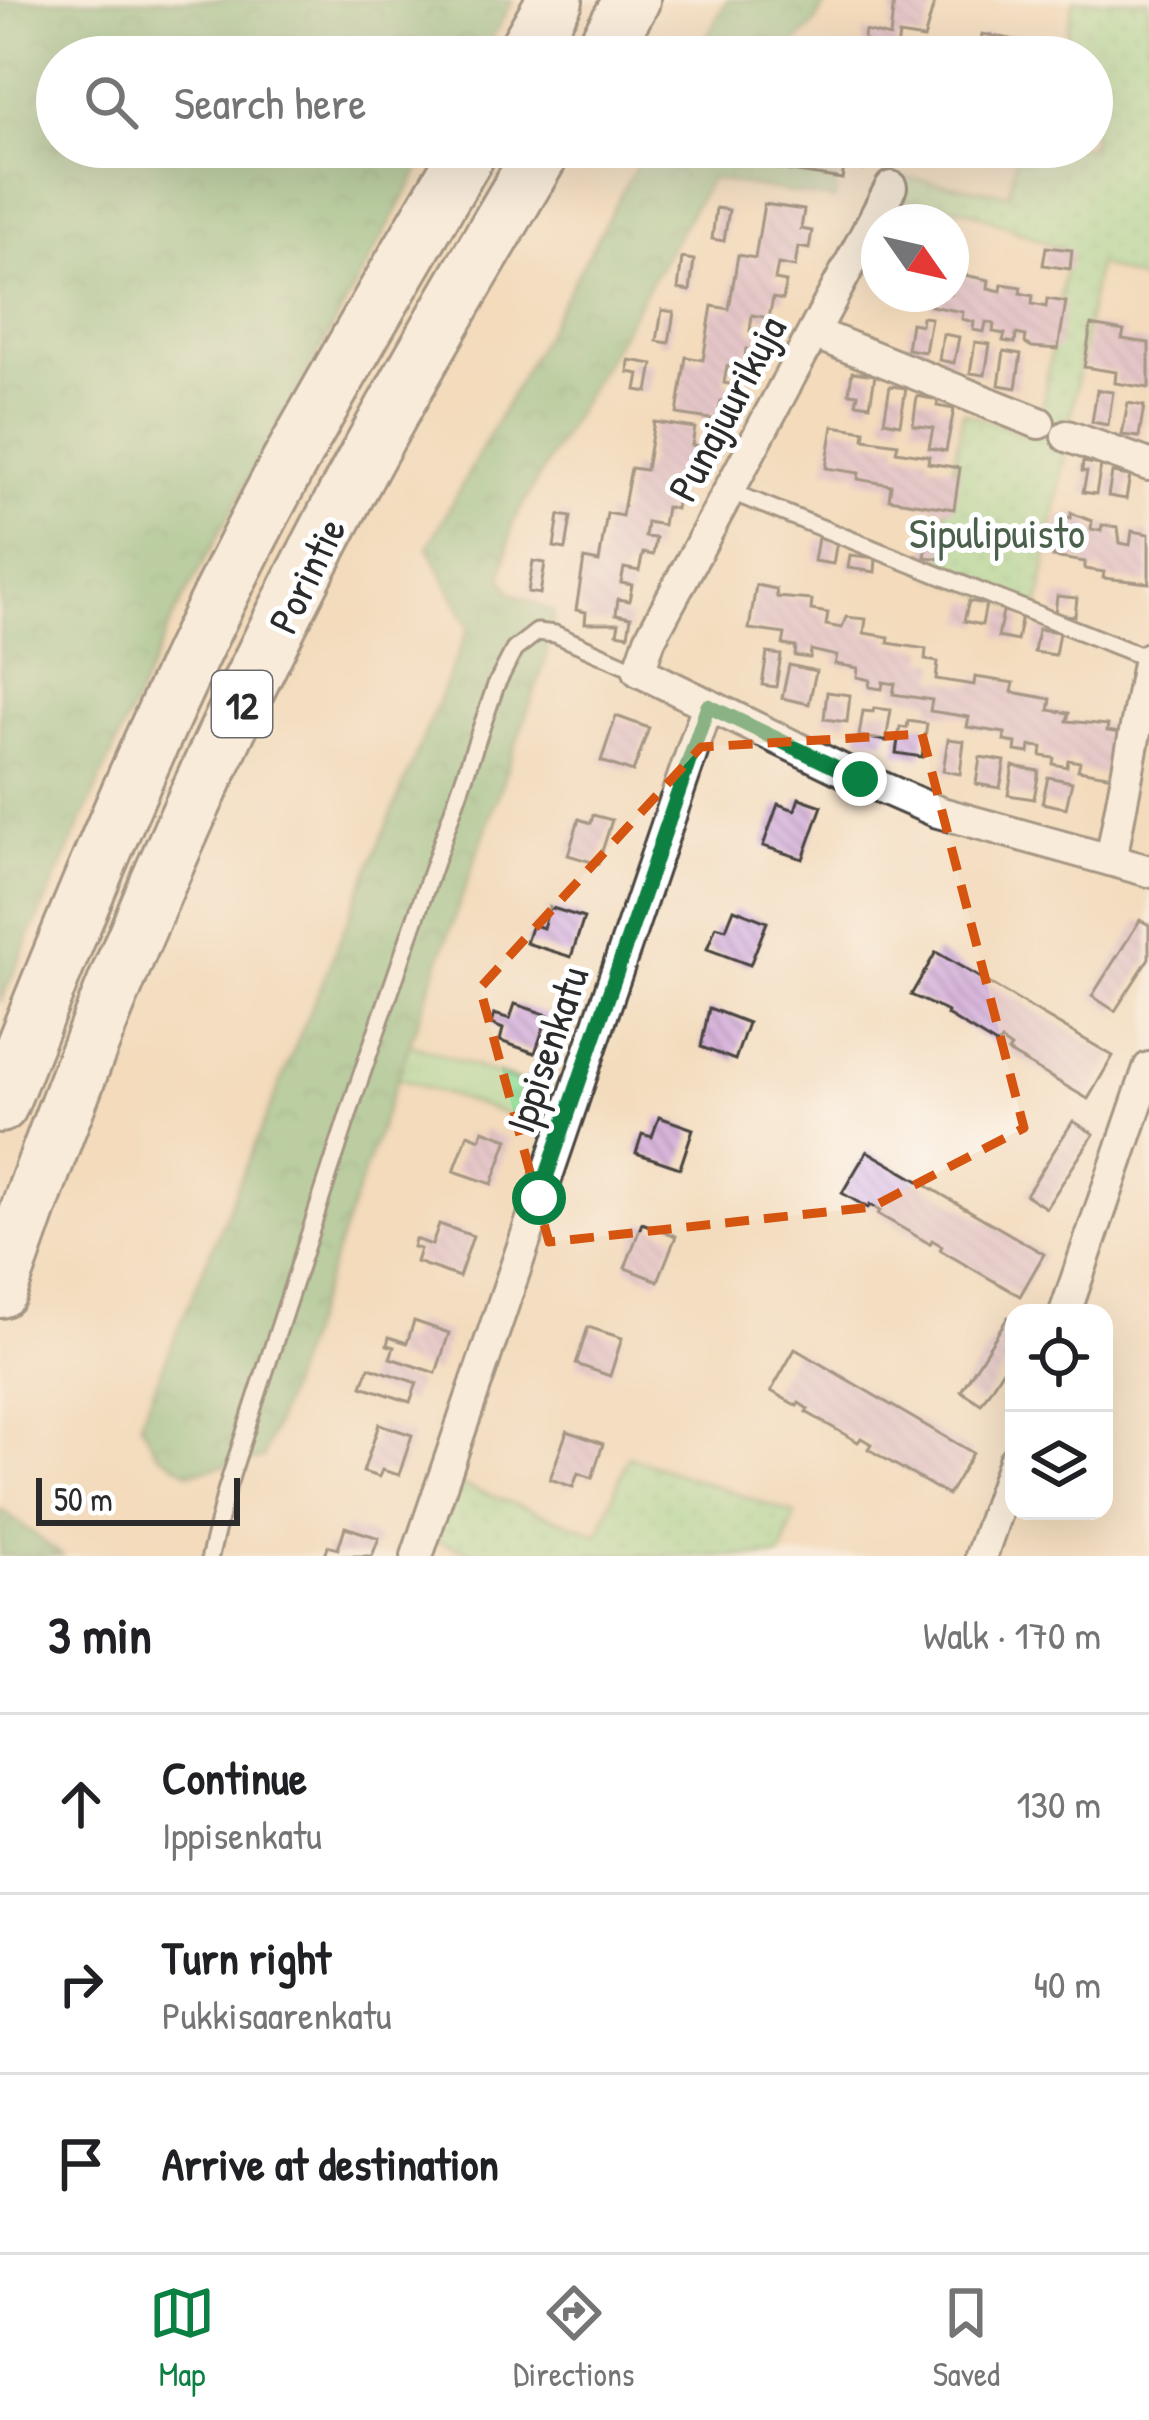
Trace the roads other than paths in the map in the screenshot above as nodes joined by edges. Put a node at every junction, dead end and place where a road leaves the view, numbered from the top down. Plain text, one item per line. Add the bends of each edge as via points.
1 (555, 0) edge
2 (632, 0) edge
3 (534, 36) edge
4 (611, 36) edge
5 (458, 168) edge
6 (533, 168) edge
7 (891, 187) dead end
8 (814, 333) junction
9 (1149, 465) edge
10 (729, 491) junction
11 (1149, 658) edge
12 (639, 671) junction
13 (708, 706) junction
14 (1111, 860) junction
15 (1149, 871) edge
16 (1149, 1068) edge
17 (0, 1105) edge
18 (0, 1290) edge
19 (1068, 1304) edge
20 (1005, 1491) edge
21 (986, 1555) edge
22 (210, 1556) edge
23 (417, 1556) edge

1 - 3 highway
2 - 4 highway
5 - 17 highway, Porintie / 12 via 283,475 201,641
6 - 18 highway, Porintie / 12 via 344,499 240,709 152,902
7 - 8 street, Punajuurikuja
8 - 9 street
8 - 10 street, Punajuurikuja
10 - 11 lane
10 - 12 street, Punajuurikuja
11 - 14 street
12 - 13 street
12 - 22 lane via 537,632 514,650 496,686 357,1088
13 - 14 street via 938,812
13 - 23 street, Ippisenkatu
14 - 15 street
16 - 19 street
20 - 21 street

